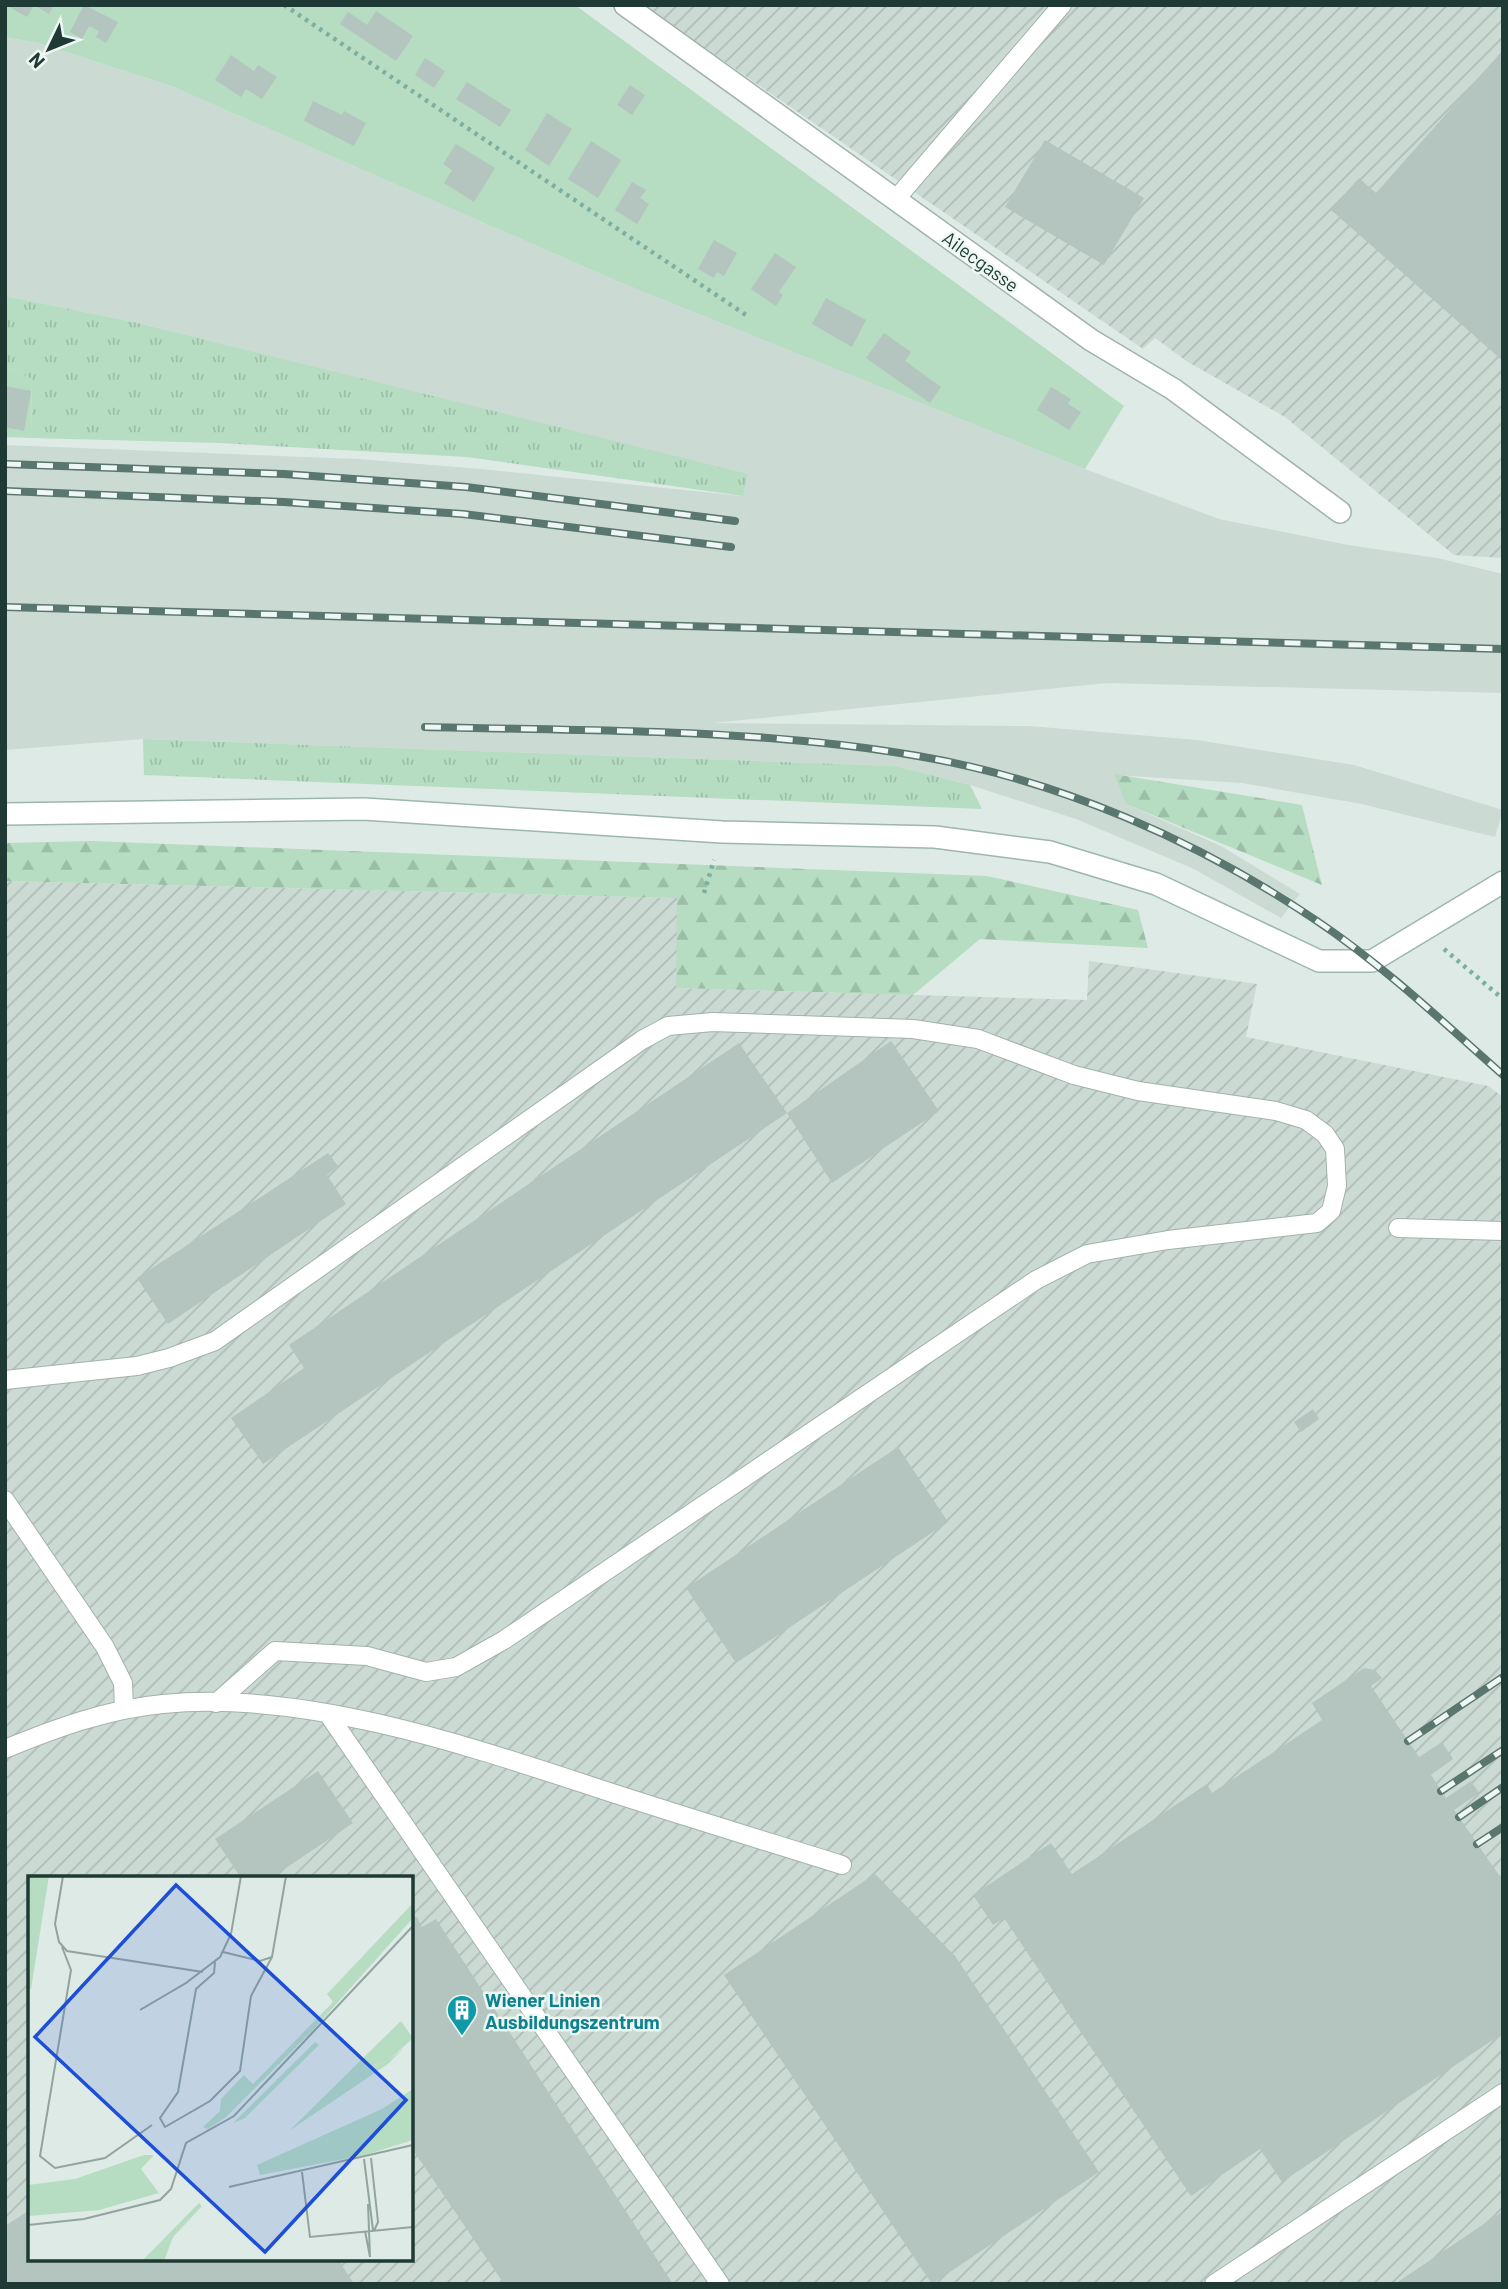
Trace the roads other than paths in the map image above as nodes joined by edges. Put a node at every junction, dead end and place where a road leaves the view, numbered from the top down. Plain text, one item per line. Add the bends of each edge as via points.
1 (625, 5) edge
2 (1062, 5) edge
3 (896, 198) junction
4 (1340, 512) dead end
5 (5, 814) edge
6 (1503, 882) edge
7 (1398, 1228) dead end
8 (1503, 1231) edge
9 (5, 1380) edge
10 (5, 1500) edge
11 (216, 1703) junction
12 (124, 1709) junction
13 (328, 1714) junction
14 (5, 1749) edge
15 (842, 1865) dead end
16 (1503, 2093) edge
17 (720, 2284) edge
18 (1214, 2284) edge

1 - 3 street, Ailecgasse
2 - 3 lane
3 - 4 street, Ailecgasse via 1091,340 1173,389
5 - 6 street via 364,809 722,832 935,837 1050,852 1156,884 1319,961 1372,961
7 - 8 lane
9 - 11 lane via 137,1366 215,1341 668,1026 713,1022 913,1029 978,1039 1074,1075 1138,1091 1276,1111 1306,1120 1325,1134 1335,1149 1337,1186 1331,1211 1317,1223 1087,1254 1036,1280 504,1640 456,1667 426,1672 367,1656 275,1651
10 - 12 lane via 105,1647 123,1683
11 - 12 lane
11 - 13 lane
12 - 14 lane
13 - 15 lane via 471,1747
13 - 17 lane
16 - 18 lane

